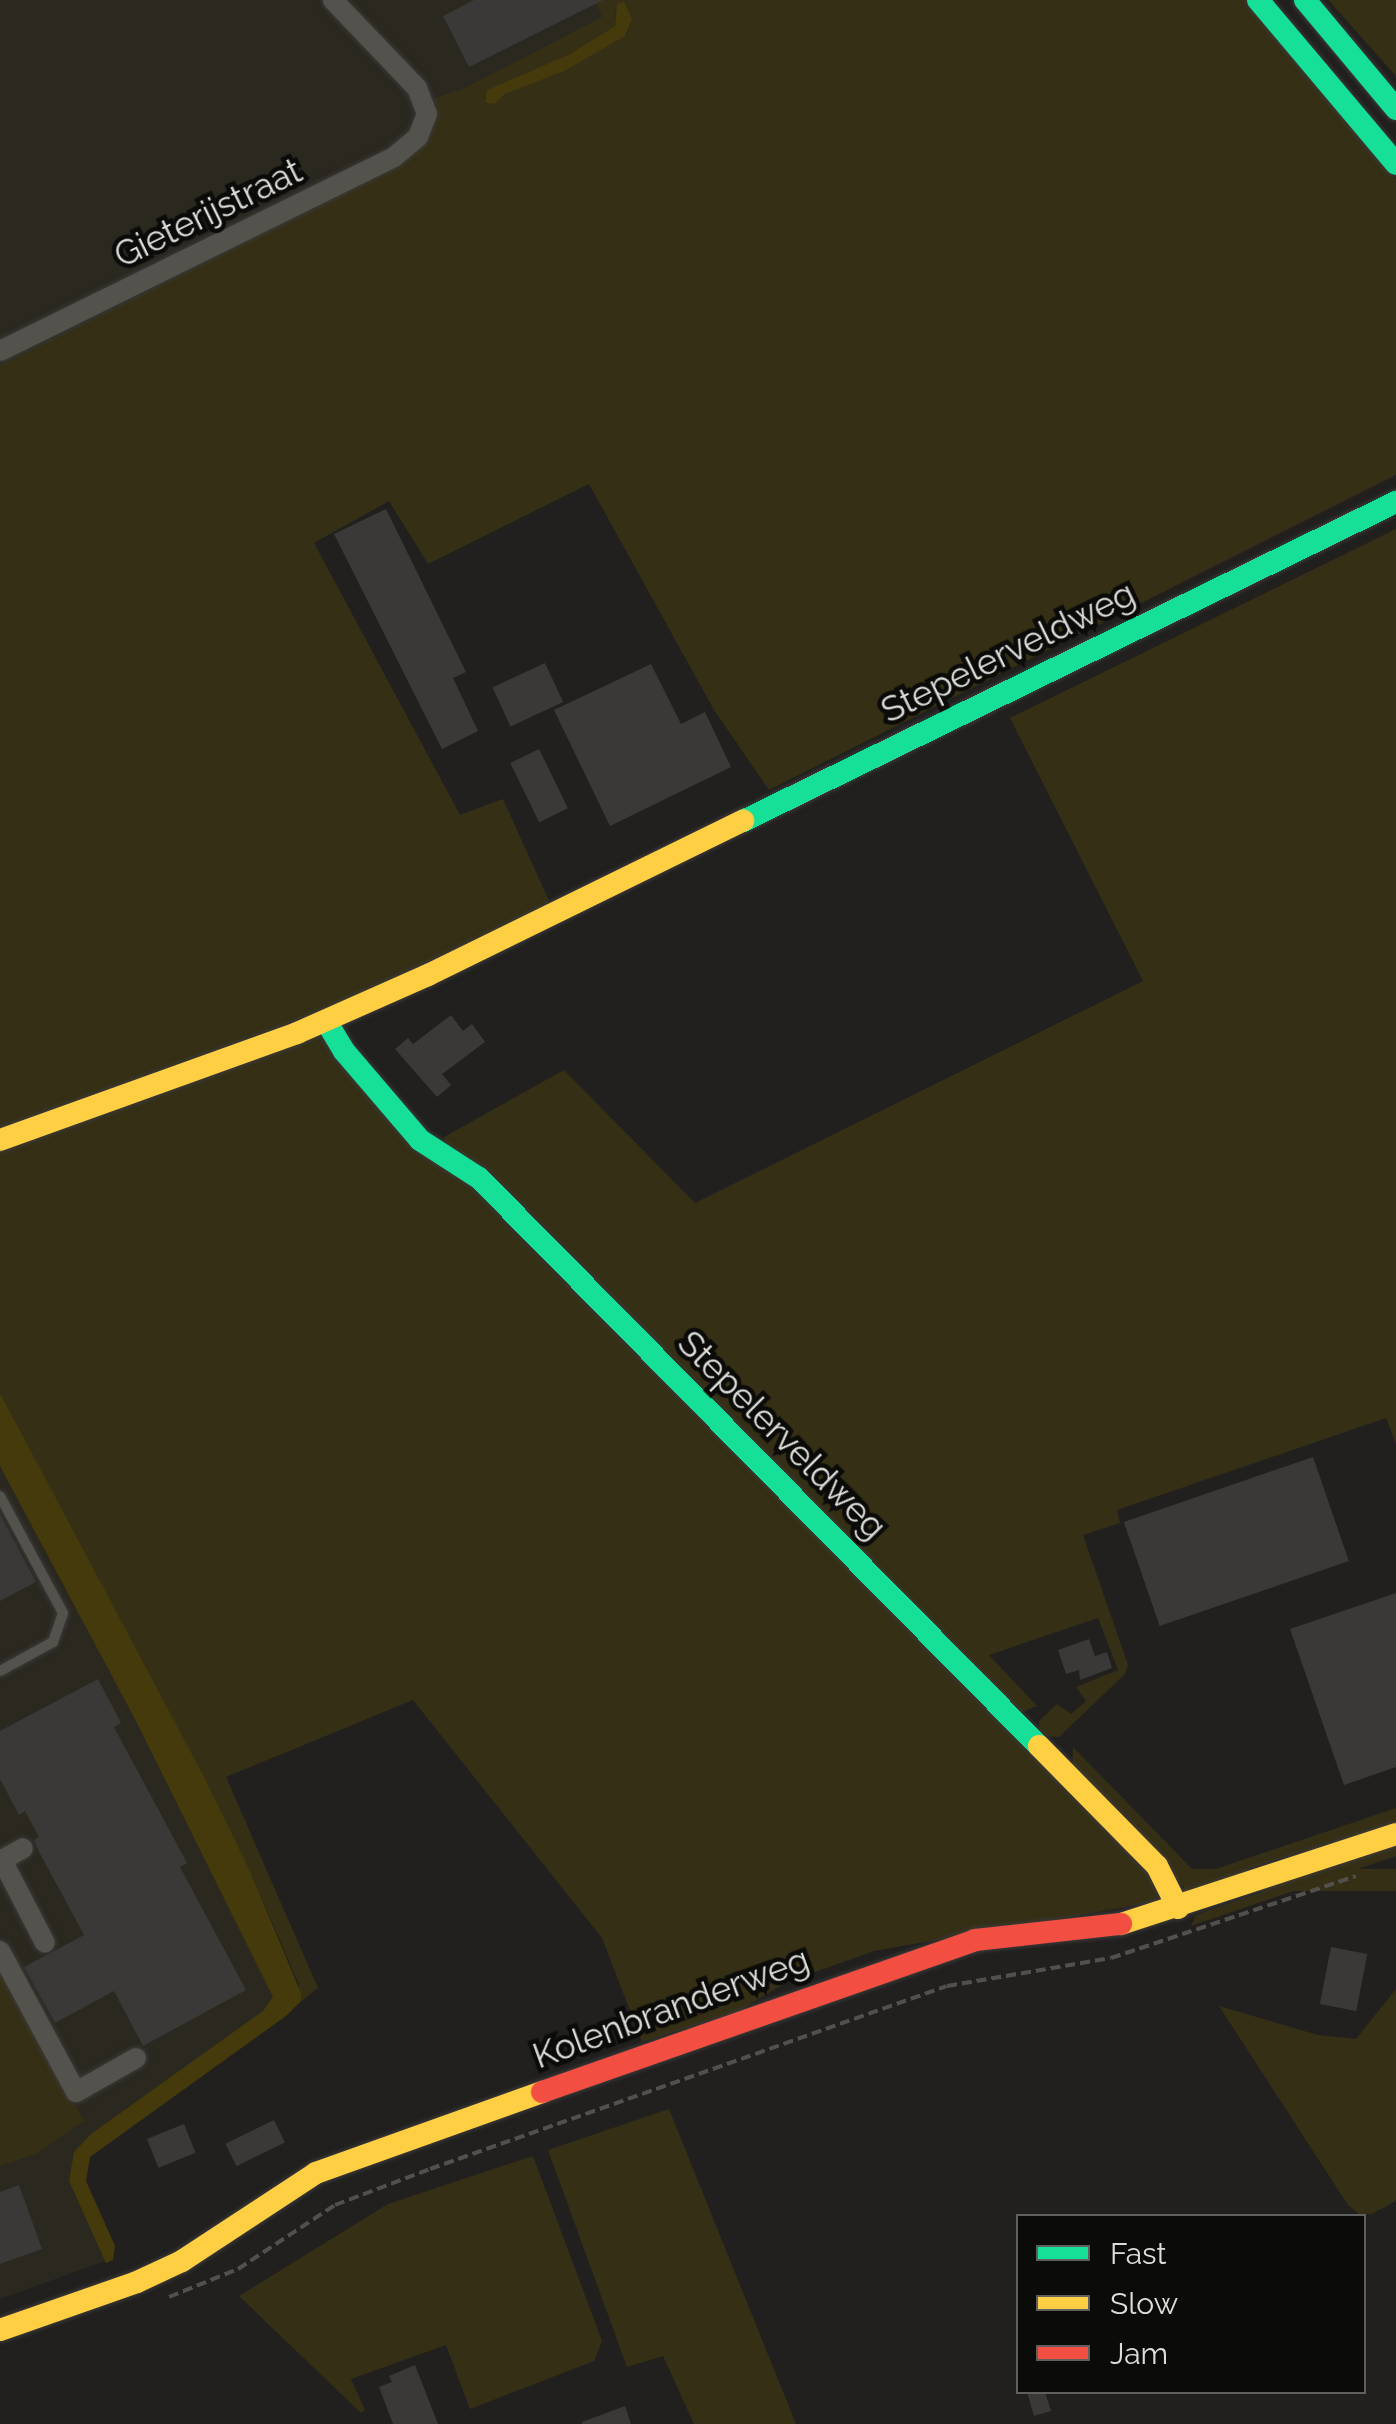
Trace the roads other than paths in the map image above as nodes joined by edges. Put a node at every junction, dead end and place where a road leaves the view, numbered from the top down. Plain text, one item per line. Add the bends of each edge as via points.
1 (332, 0) edge
2 (1258, 0) edge
3 (1305, 0) edge
4 (1396, 109) edge
5 (1396, 164) edge
6 (0, 352) edge
7 (1396, 502) edge
8 (326, 1022) junction
9 (0, 1140) edge
10 (0, 1496) edge
11 (0, 1671) edge
12 (1396, 1834) edge
13 (23, 1848) dead end
14 (1, 1860) edge
15 (1178, 1908) junction
16 (45, 1943) dead end
17 (0, 1951) edge
18 (136, 2058) dead end
19 (0, 2330) edge

1 - 6 street, Gieterijstraat via 417,88 426,114 418,137 394,157
2 - 5 main road
3 - 4 main road
7 - 8 main road, Stepelerveldweg
8 - 9 main road, Stepelerveldweg
8 - 15 main road, Stepelerveldweg via 420,1140 466,1167 507,1206 1157,1866
10 - 11 lane via 64,1613 53,1642
12 - 15 main road, Kolenbranderweg
13 - 14 street
14 - 16 street
15 - 19 main road, Kolenbranderweg via 1119,1925 961,1944 422,2135 316,2173 182,2261
17 - 18 street via 76,2092

